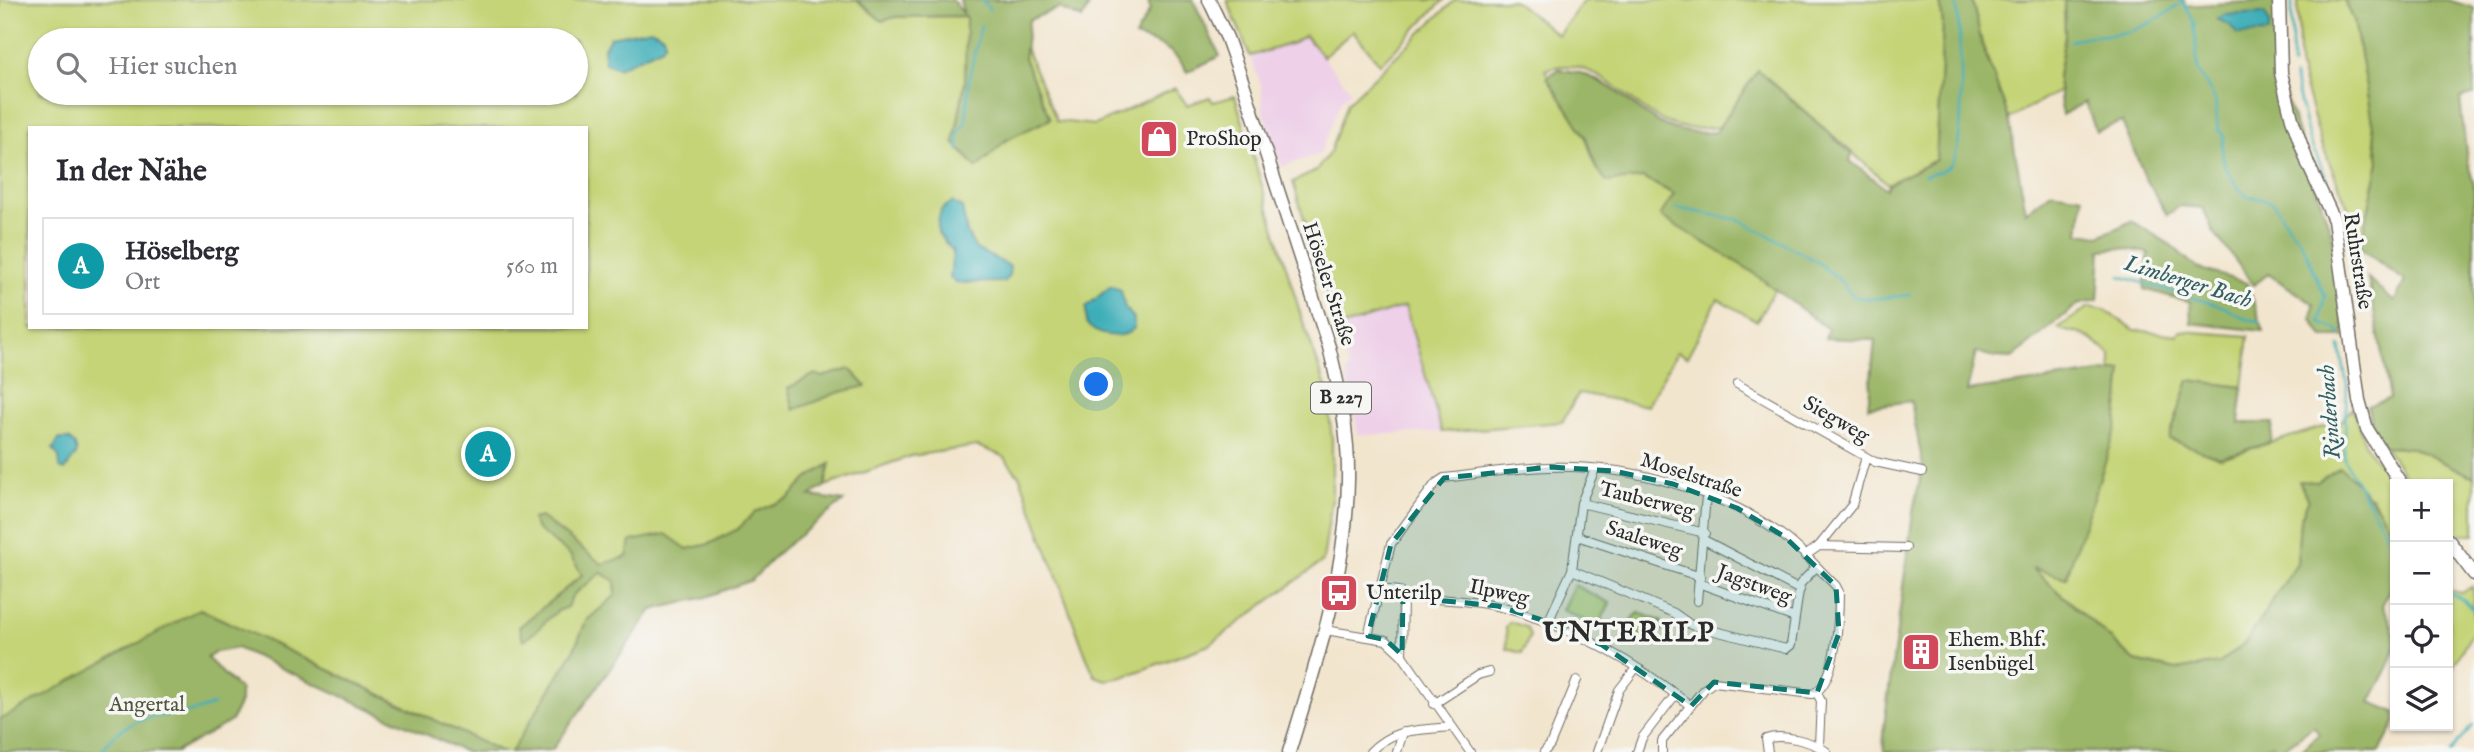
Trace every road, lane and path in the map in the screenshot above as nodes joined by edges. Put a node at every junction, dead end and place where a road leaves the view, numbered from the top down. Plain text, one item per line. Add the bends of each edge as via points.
1 (1209, 0) edge
2 (2279, 0) edge
3 (1737, 384) dead end
4 (1866, 457) junction
5 (1595, 469) junction
6 (1922, 472) dead end
7 (2398, 479) edge
8 (1706, 496) junction
9 (1581, 503) junction
10 (1577, 536) junction
11 (1704, 537) junction
12 (2450, 542) edge
13 (1819, 546) junction
14 (1906, 548) dead end
15 (1805, 556) junction
16 (1816, 566) junction
17 (1572, 570) junction
18 (2474, 574) edge
19 (1701, 580) junction
20 (1379, 589) junction
21 (1800, 590) junction
22 (1403, 597) junction
23 (1697, 601) dead end
24 (1795, 618) junction
25 (1548, 622) junction
26 (1325, 630) junction
27 (1368, 636) junction
28 (1402, 655) junction
29 (1636, 668) junction
30 (1489, 672) dead end
31 (1577, 680) dead end
32 (1817, 693) junction
33 (1676, 694) junction
34 (1434, 704) junction
35 (1691, 706) junction
36 (1450, 727) junction
37 (1404, 732) junction
38 (1819, 745) junction
39 (1289, 752) edge
40 (1370, 752) edge
41 (1397, 752) edge
42 (1470, 752) edge
43 (1544, 752) edge
44 (1597, 752) edge
45 (1637, 752) edge
46 (1662, 752) edge
47 (1768, 752) edge
48 (1826, 752) edge

1 - 26 main road, Höseler Straße / B 227 via 1244,86 1340,390 1348,481
2 - 7 main road, Ruhrstraße via 2281,73 2308,164 2334,220 2359,400 2367,429
3 - 4 street, Siegweg
4 - 6 street, Siegweg
4 - 13 street via 1852,505
5 - 8 street, Moselstraße via 1637,475
5 - 9 street
5 - 20 street, Moselstraße via 1551,467 1444,478 1391,544
8 - 11 street
8 - 15 street, Moselstraße via 1760,520
9 - 10 street
9 - 11 street, Tauberweg
10 - 17 street
10 - 19 street, Saaleweg
11 - 19 street
11 - 21 street, Tauberweg
12 - 18 main road
13 - 14 street
13 - 15 street
15 - 16 street, Moselstraße
16 - 21 street
16 - 32 street, Moselstraße via 1839,592 1839,633
17 - 24 street via 1674,613 1691,625 1786,649 1791,645
17 - 25 street
19 - 23 street
19 - 24 street, Jagstweg
20 - 22 street via 1399,591
20 - 27 street, Moselstraße
21 - 24 street
22 - 25 street, Ilpweg via 1499,606
22 - 28 street
25 - 29 street, Ilpweg via 1602,645
26 - 27 street
26 - 39 main road, Höseler Straße / B 227
27 - 28 street via 1386,640
28 - 34 street
29 - 33 street, Ilpweg
29 - 44 street via 1619,690
30 - 34 street
31 - 43 street
32 - 35 street via 1714,682
32 - 38 street, Moselstraße via 1821,701
33 - 35 street, Ilpweg
33 - 45 street via 1642,738
34 - 36 street
35 - 46 street via 1662,741
36 - 37 street
36 - 42 street
37 - 40 street via 1384,737
37 - 41 street
38 - 47 street via 1774,736 1766,739
38 - 48 street

